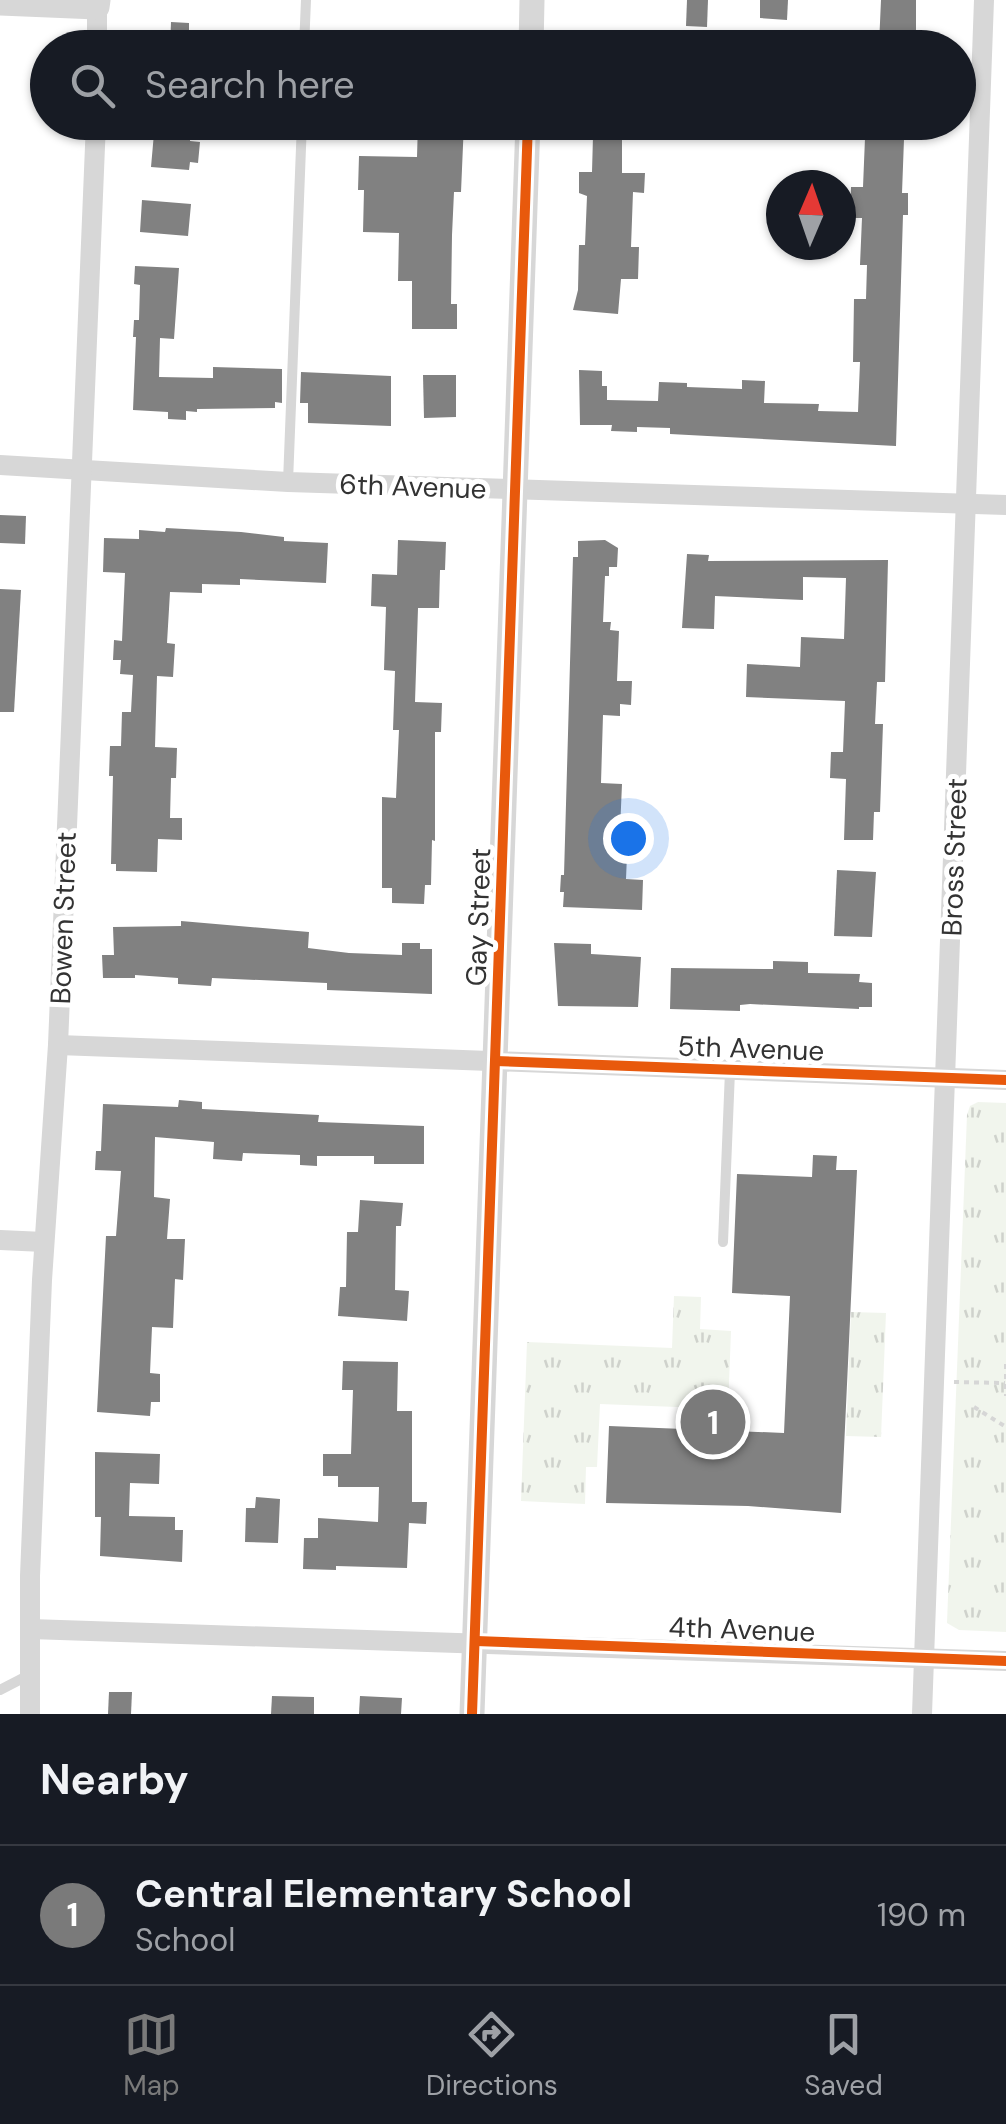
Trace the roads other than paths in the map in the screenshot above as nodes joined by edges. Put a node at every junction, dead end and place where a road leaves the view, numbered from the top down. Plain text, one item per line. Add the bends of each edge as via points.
1 (306, 0) edge
2 (532, 0) edge
3 (984, 0) edge
4 (0, 3) edge
5 (98, 3) edge
6 (97, 30) edge
7 (305, 30) edge
8 (531, 30) edge
9 (95, 140) edge
10 (301, 140) edge
11 (527, 140) edge
12 (0, 466) edge
13 (82, 472) junction
14 (288, 482) junction
15 (516, 490) junction
16 (967, 503) junction
17 (1006, 504) edge
18 (58, 1045) junction
19 (495, 1061) junction
20 (730, 1070) junction
21 (946, 1078) junction
22 (1006, 1080) edge
23 (0, 1240) edge
24 (44, 1242) junction
25 (723, 1242) dead end
26 (30, 1629) junction
27 (476, 1641) junction
28 (924, 1658) junction
29 (1006, 1662) edge
30 (30, 1675) junction
31 (0, 1690) edge
32 (30, 1714) edge
33 (472, 1714) edge
34 (922, 1714) edge

1 - 7 lane
2 - 8 street
3 - 16 street, Bross Street
4 - 5 street
5 - 6 street
9 - 13 street, Bowen Street
10 - 14 lane
11 - 15 street, Gay Street
12 - 13 street, 6th Avenue
13 - 14 street, 6th Avenue
13 - 18 street, Bowen Street
14 - 15 street, 6th Avenue
15 - 16 street, 6th Avenue
15 - 19 street, Gay Street
16 - 17 street, 6th Avenue
16 - 21 street, Bross Street
18 - 19 street, 5th Avenue
18 - 24 street, Bowen Street
19 - 20 street, 5th Avenue
19 - 27 street, Gay Street
20 - 21 street, 5th Avenue
20 - 25 lane
21 - 22 street, 5th Avenue
21 - 28 street, Bross Street
23 - 24 street
24 - 26 street, Bowen Street
26 - 27 street, 4th Avenue
26 - 30 street, Bowen Street
27 - 28 street, 4th Avenue
27 - 33 street, Gay Street
28 - 29 street, 4th Avenue
28 - 34 street, Bross Street
30 - 31 lane
30 - 32 street, Bowen Street

